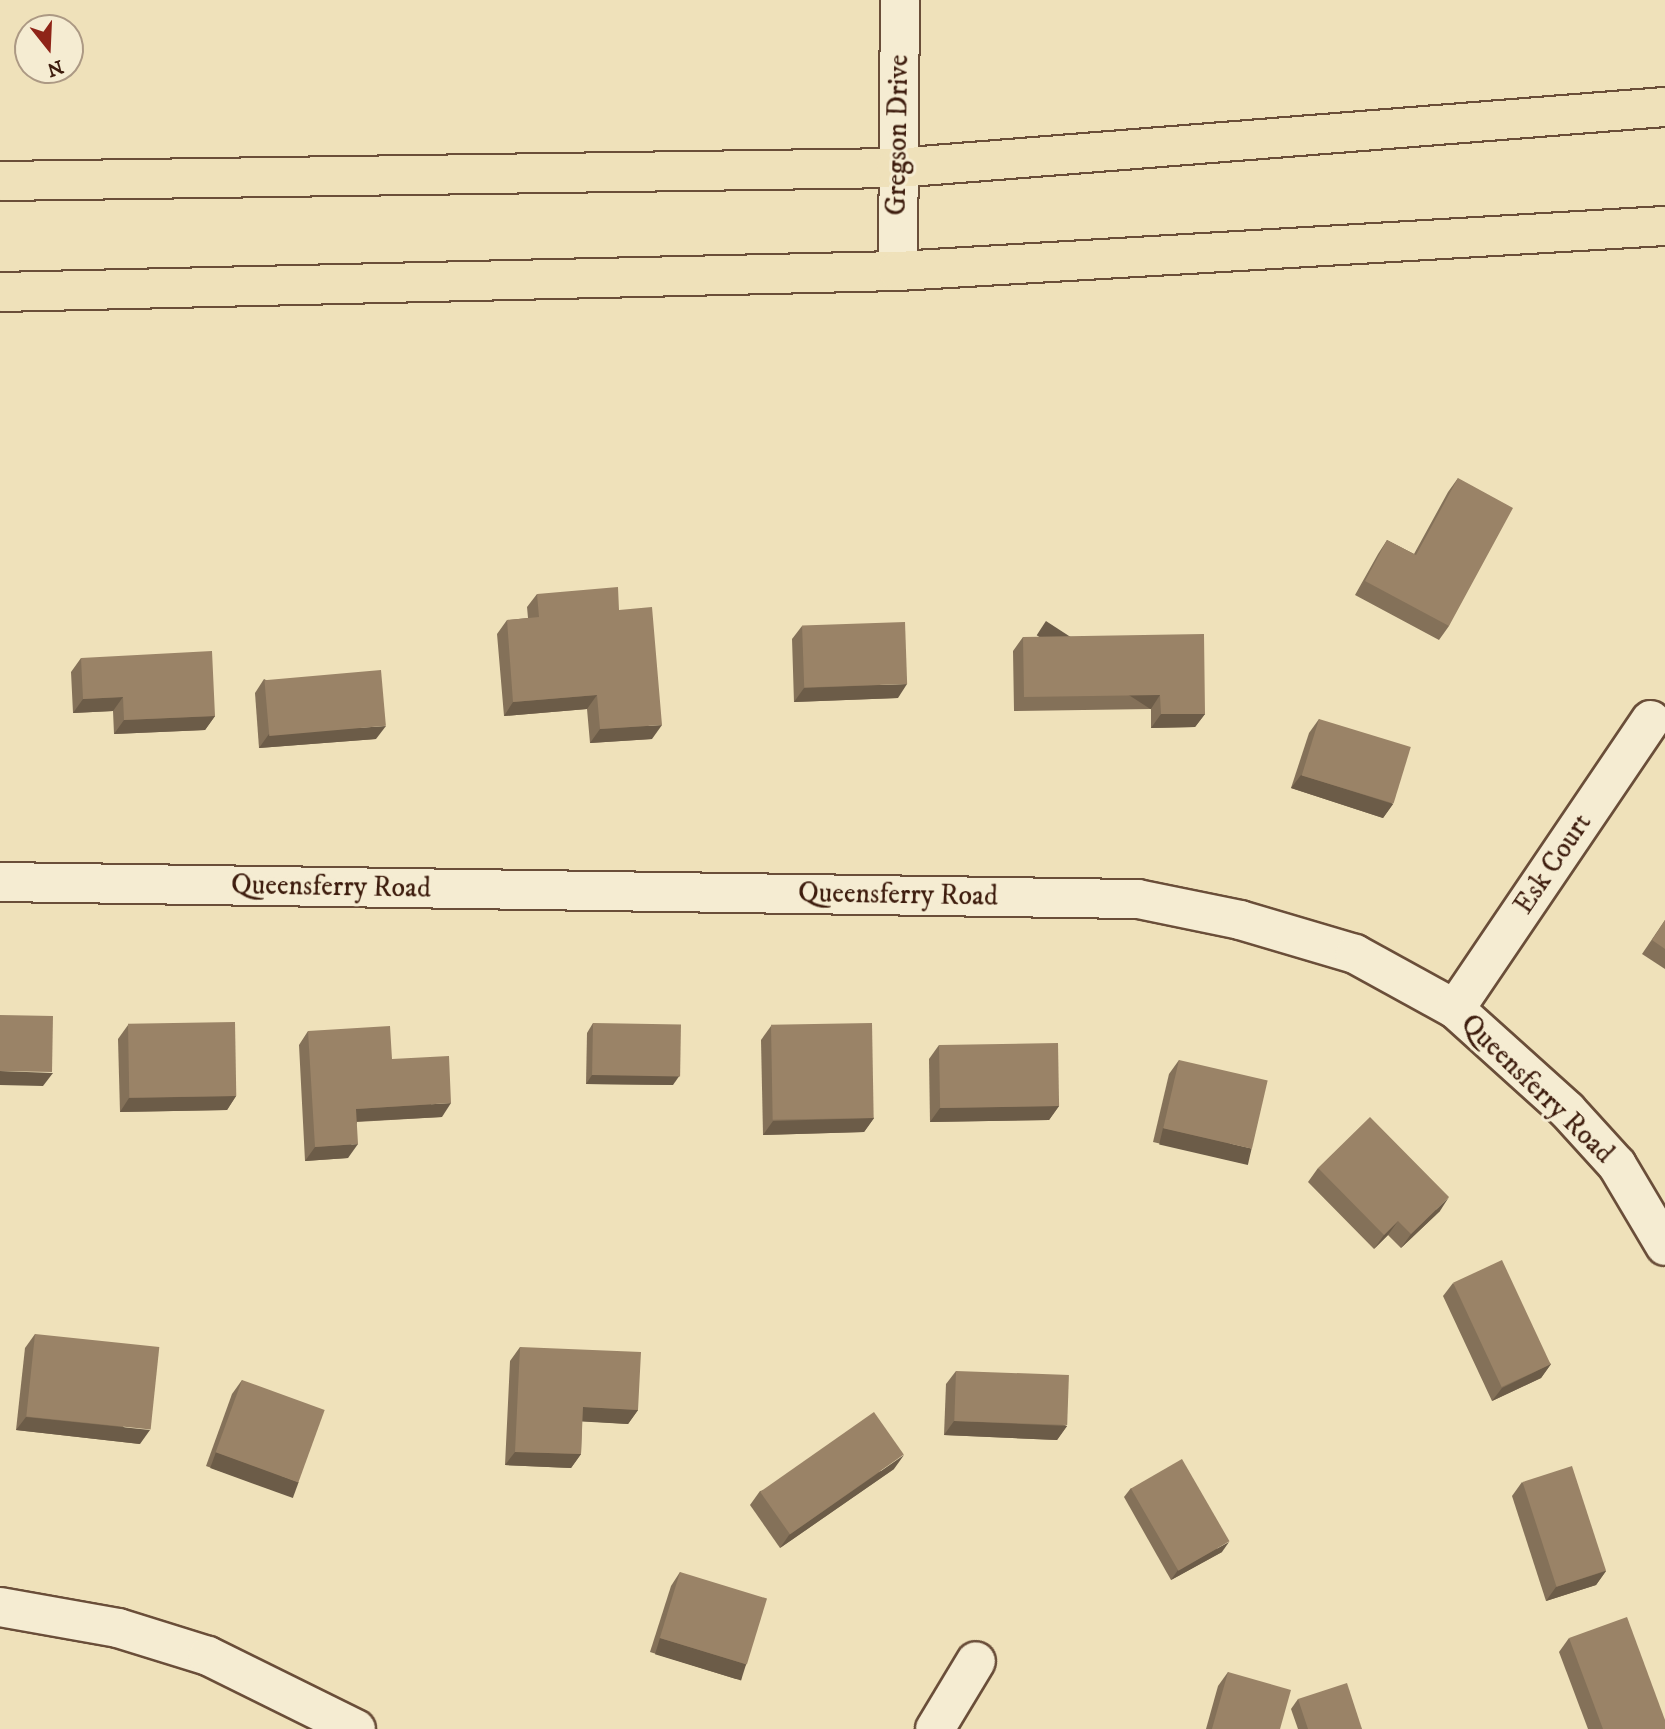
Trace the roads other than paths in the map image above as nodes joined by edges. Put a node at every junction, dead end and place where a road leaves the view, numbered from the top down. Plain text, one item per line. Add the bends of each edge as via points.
1 (900, 0) edge
2 (1665, 107) edge
3 (896, 168) junction
4 (0, 181) edge
5 (1665, 226) edge
6 (898, 271) junction
7 (0, 292) edge
8 (1651, 720) dead end
9 (0, 882) edge
10 (1455, 1009) junction
11 (1665, 1246) edge
12 (0, 1608) edge
13 (976, 1661) dead end
14 (356, 1729) edge
15 (935, 1729) edge

1 - 3 street, Gregson Drive
2 - 3 highway
3 - 4 highway
3 - 6 street, Gregson Drive
5 - 6 highway
6 - 7 highway
8 - 10 street, Esk Court
9 - 10 street, Queensferry Road via 1138,898 1355,954
10 - 11 street, Queensferry Road via 1567,1110 1617,1165
12 - 14 street via 118,1628 208,1656
13 - 15 street

